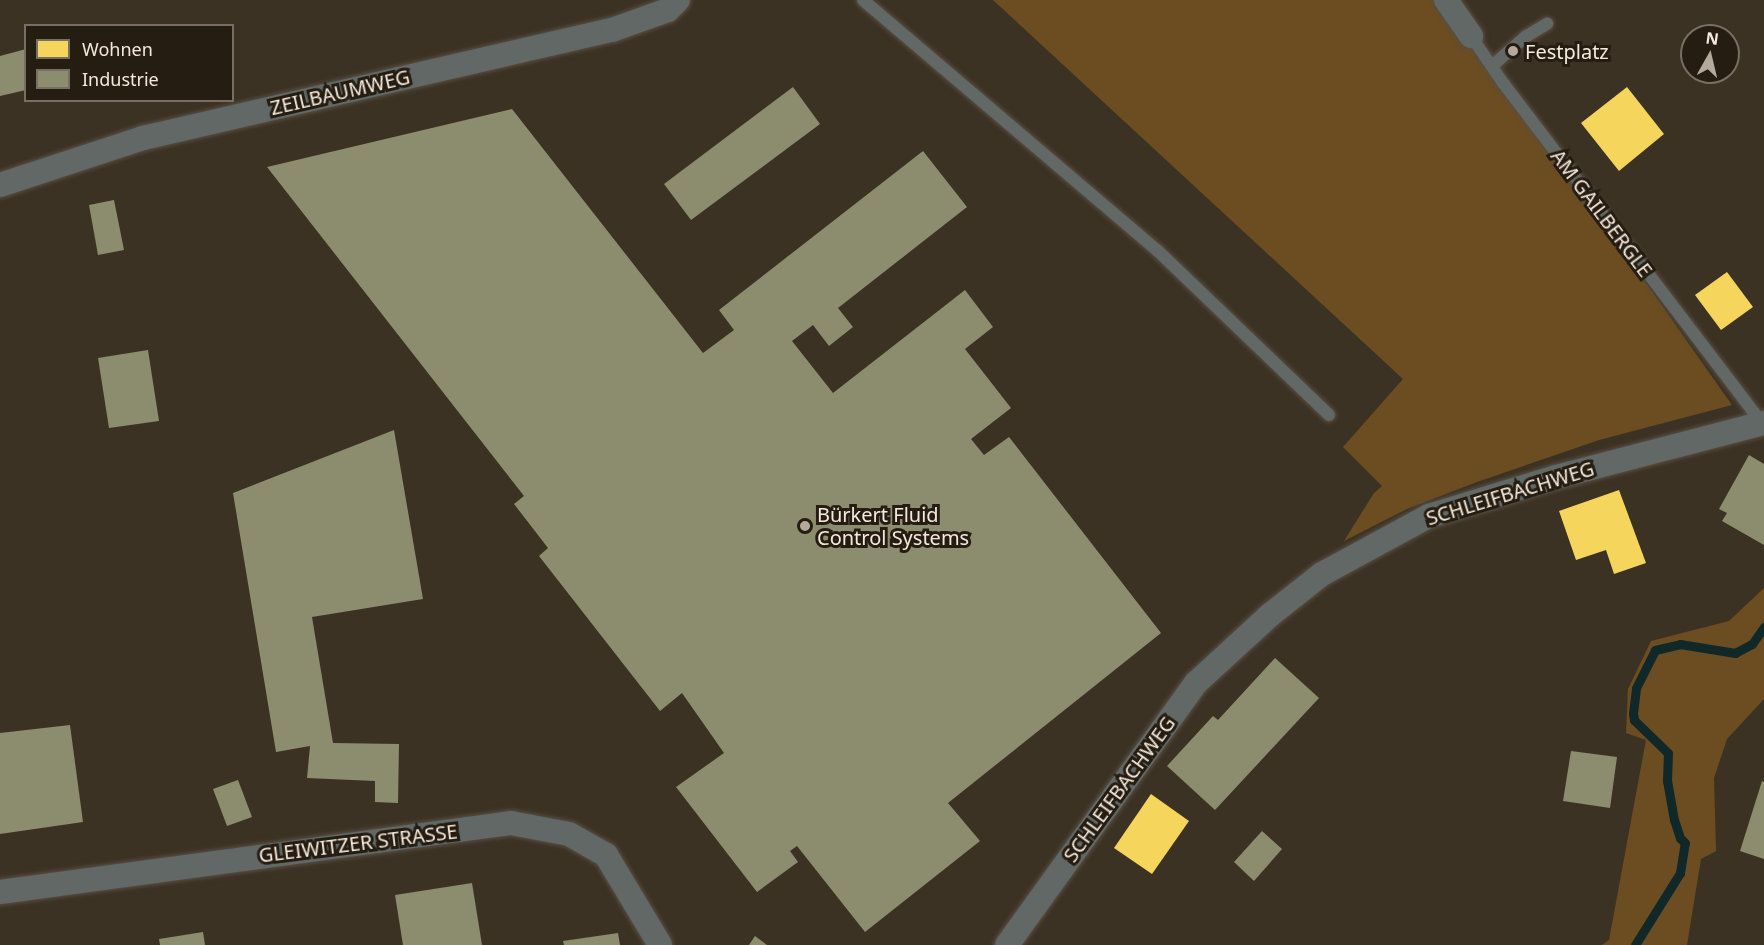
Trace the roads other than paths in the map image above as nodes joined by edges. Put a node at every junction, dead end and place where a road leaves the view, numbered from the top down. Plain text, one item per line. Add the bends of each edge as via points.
1 (678, 0) edge
2 (863, 0) edge
3 (1446, 0) edge
4 (1547, 24) dead end
5 (1471, 36) joint
6 (1492, 66) junction
7 (0, 185) edge
8 (1329, 416) dead end
9 (1763, 424) edge
10 (0, 892) edge
11 (660, 945) edge
12 (1007, 945) edge

1 - 7 street, ZEILBAUMWEG via 668,10 612,30 143,138
2 - 8 lane via 1158,251
3 - 5 street, AM GAILBERGLE
4 - 6 lane via 1525,37
5 - 6 lane, AM GAILBERGLE
6 - 9 lane, AM GAILBERGLE
9 - 12 street, SCHLEIFBACHWEG via 1556,477 1429,516 1322,574 1270,615 1196,683
10 - 11 street, GLEIWITZER STRASSE via 512,823 569,834 606,855

